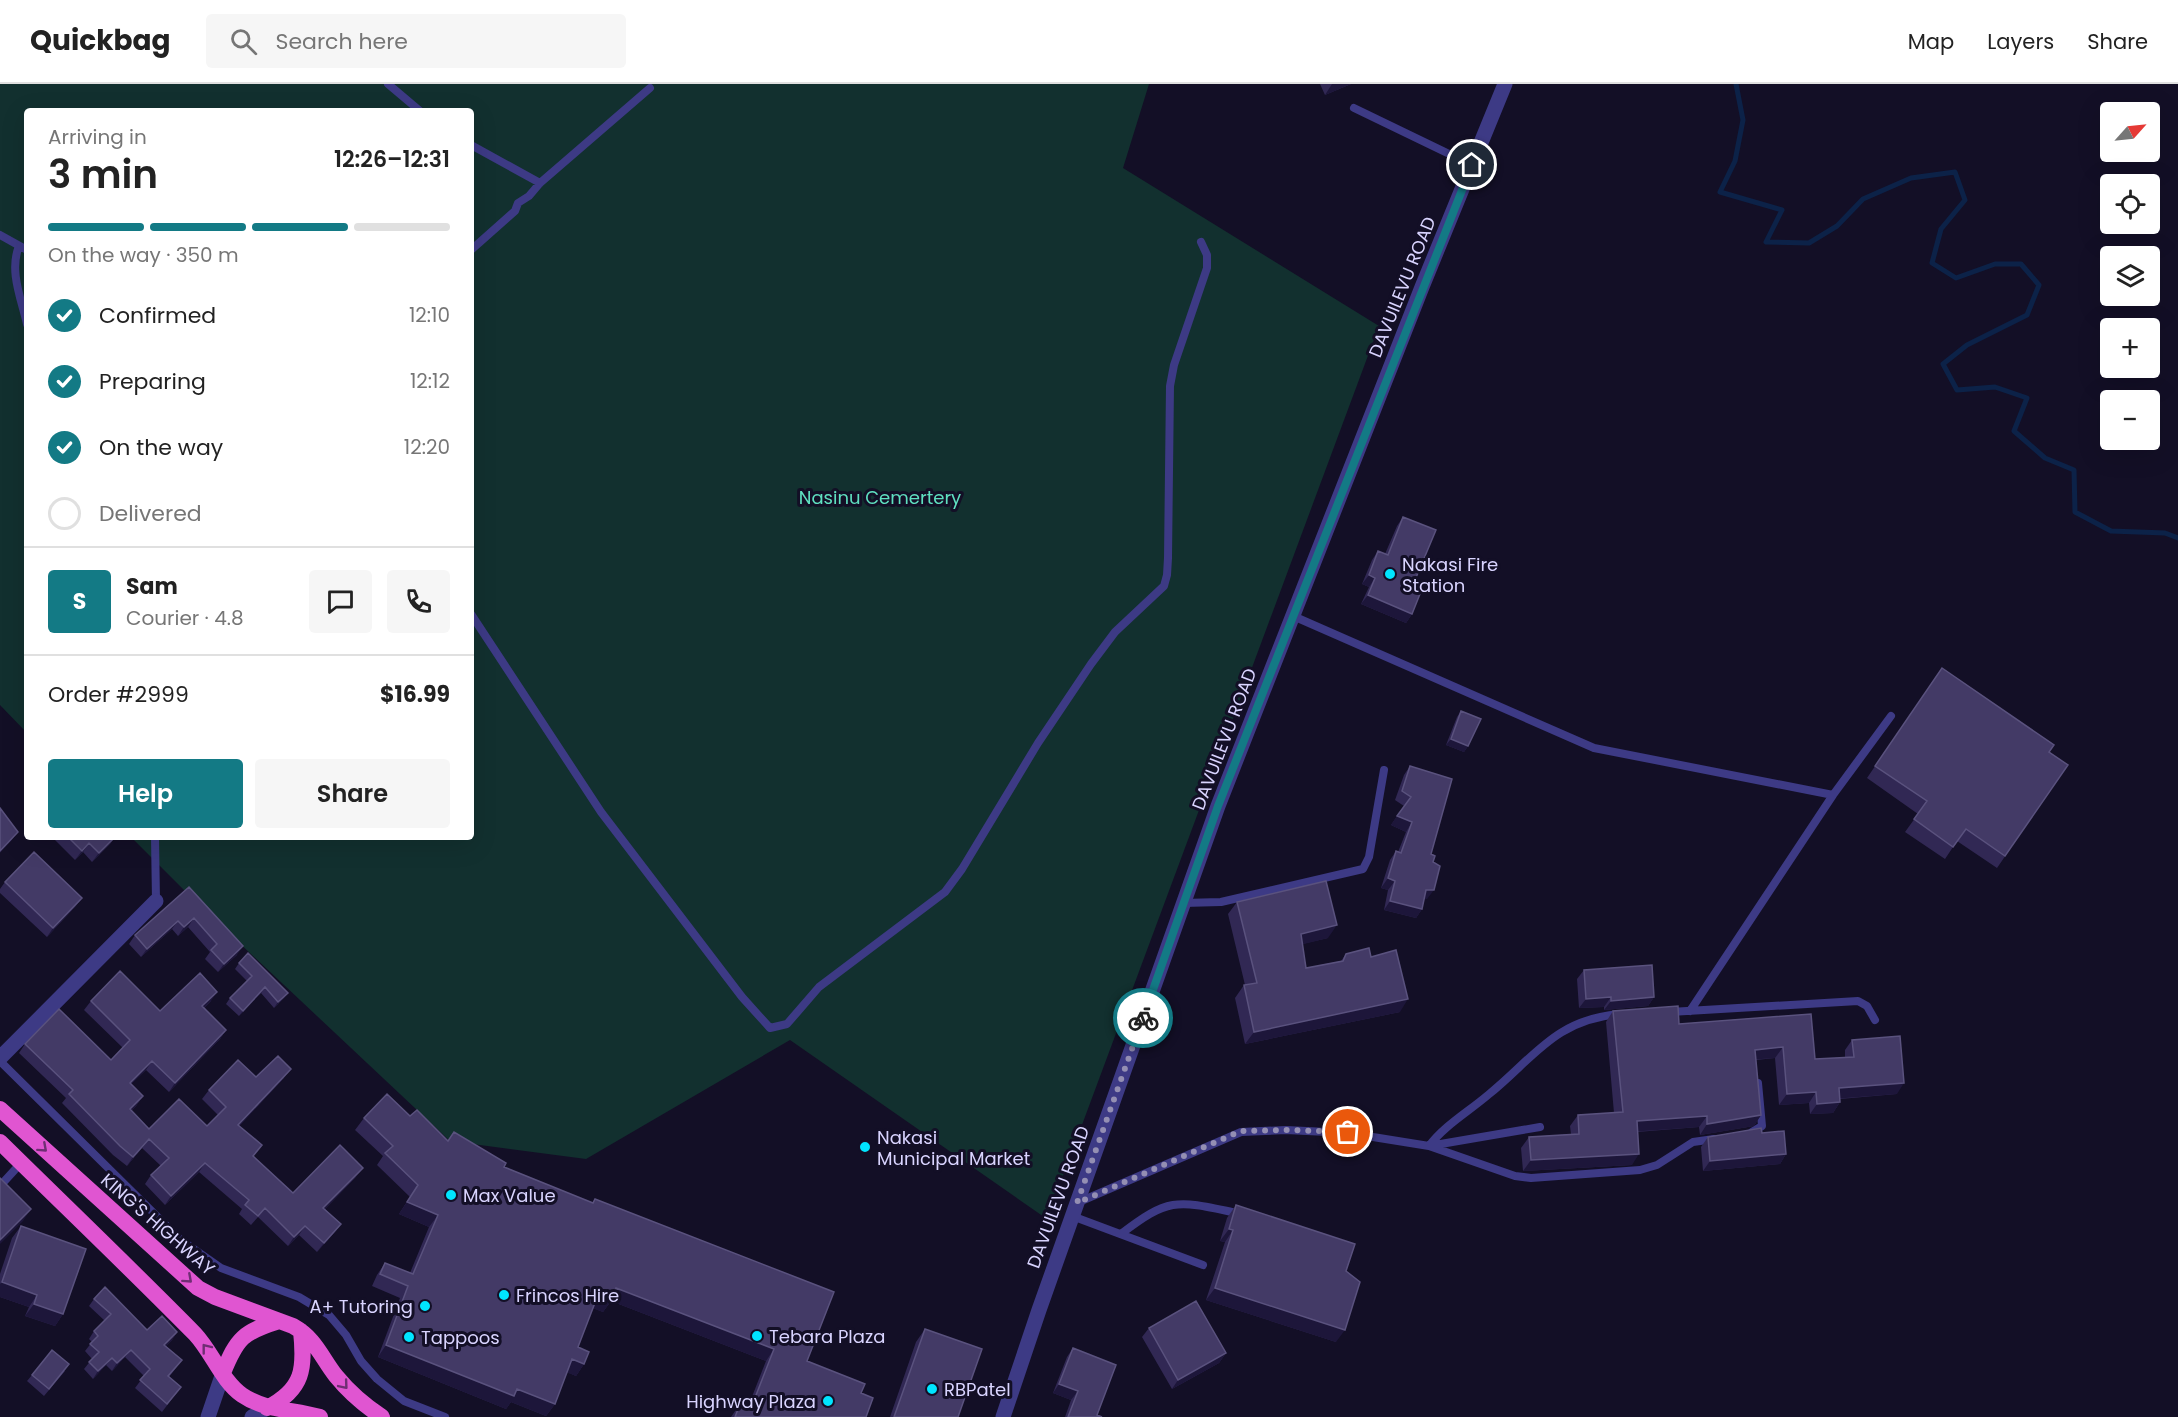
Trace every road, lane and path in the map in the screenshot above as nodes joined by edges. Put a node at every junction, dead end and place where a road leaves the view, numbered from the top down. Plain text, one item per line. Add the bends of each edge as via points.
1 (388, 84) edge
2 (1505, 84) edge
3 (650, 88) dead end
4 (416, 108) edge
5 (1354, 108) dead end
6 (474, 147) edge
7 (1472, 165) junction
8 (540, 183) junction
9 (0, 235) edge
10 (1201, 242) dead end
11 (474, 247) edge
12 (23, 248) edge
13 (24, 311) edge
14 (1293, 615) junction
15 (474, 619) edge
16 (1891, 716) dead end
17 (1384, 770) dead end
18 (1833, 795) junction
19 (155, 840) edge
20 (156, 901) joint
21 (1184, 903) junction
22 (1690, 1011) junction
23 (1659, 1012) edge
24 (1628, 1014) edge
25 (1875, 1020) dead end
26 (0, 1060) edge
27 (1758, 1083) edge
28 (0, 1109) edge
29 (1540, 1127) dead end
30 (1738, 1134) edge
31 (1726, 1136) edge
32 (0, 1142) edge
33 (1429, 1146) junction
34 (21, 1163) junction
35 (0, 1185) edge
36 (1075, 1209) junction
37 (1232, 1212) edge
38 (1121, 1234) junction
39 (1203, 1265) dead end
40 (279, 1321) junction
41 (301, 1331) junction
42 (223, 1373) junction
43 (267, 1408) junction
44 (208, 1417) edge
45 (252, 1417) edge
46 (320, 1417) edge
47 (382, 1417) edge
48 (445, 1417) edge
49 (1003, 1417) edge

1 - 4 lane
2 - 7 street, DAVUILEVU ROAD
3 - 8 lane
5 - 7 lane
6 - 8 lane
7 - 14 street, DAVUILEVU ROAD
8 - 11 lane
9 - 12 lane
10 - 15 lane via 1207,268 1170,386 1168,558 1164,586 1114,632 945,891 819,987 787,1024 770,1028 730,980 602,812
12 - 13 lane via 14,259
14 - 18 lane via 1594,748
14 - 21 street, DAVUILEVU ROAD
16 - 18 lane
17 - 21 lane via 1369,857 1363,869 1221,902
18 - 22 lane
19 - 20 lane
20 - 26 street
21 - 36 street, DAVUILEVU ROAD
22 - 23 lane
22 - 25 lane via 1858,1002 1867,1006
24 - 33 lane via 1586,1019 1555,1036 1490,1094 1448,1125
26 - 48 lane via 181,1240 221,1268 299,1297 329,1314 376,1379 404,1401
27 - 30 lane via 1762,1126 1757,1131
28 -> 40 highway, KING'S HIGHWAY via 198,1288
29 - 33 lane
31 - 33 lane via 1693,1142 1657,1165 1640,1170 1531,1178
32 - 34 highway
33 - 36 lane via 1348,1132 1241,1131
34 - 35 lane
42 -> 34 highway via 197,1336
36 - 38 lane
36 - 49 street, DAVUILEVU ROAD
37 - 38 lane via 1187,1203 1166,1206
38 - 39 lane
40 - 41 highway, KING'S HIGHWAY
40 - 42 highway via 251,1331 238,1342
41 - 43 highway via 303,1362 298,1379 284,1398
41 -> 47 highway, KING'S HIGHWAY via 322,1352 350,1393
42 - 43 highway via 242,1395
42 - 44 street
43 - 45 street
43 - 46 highway

